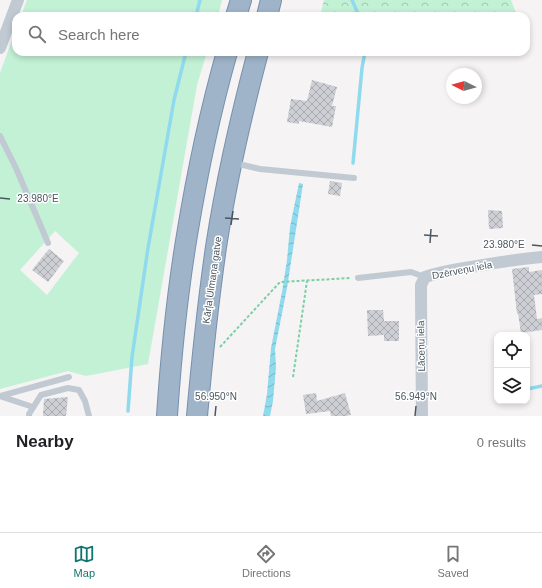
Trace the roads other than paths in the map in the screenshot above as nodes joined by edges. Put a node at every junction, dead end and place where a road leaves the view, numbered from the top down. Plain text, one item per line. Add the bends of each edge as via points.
1 (18, 0) edge
2 (240, 0) edge
3 (271, 0) edge
4 (14, 12) edge
5 (237, 12) edge
6 (268, 12) edge
7 (12, 16) edge
8 (0, 48) edge
9 (226, 56) edge
10 (257, 56) edge
11 (0, 136) edge
12 (231, 162) junction
13 (354, 178) dead end
14 (48, 243) dead end
15 (542, 256) edge
16 (425, 277) junction
17 (358, 278) road end
18 (69, 377) dead end
19 (0, 396) edge
20 (33, 407) junction
21 (29, 416) edge
22 (89, 416) edge
23 (166, 416) edge
24 (197, 416) edge
25 (422, 416) edge

1 - 4 street
2 - 5 highway
3 - 6 highway
7 - 8 street
9 - 23 highway via 202,155 187,236
10 - 12 highway, Kārļa Ulmaņa gatve
11 - 14 lane
12 - 13 lane via 260,169
12 - 24 highway, Kārļa Ulmaņa gatve via 216,246 202,351
15 - 16 street, Dzērveņu iela via 449,270
16 - 17 lane, Dzērveņu iela via 411,272
16 - 25 street, Lāceņu iela via 421,285 420,298
18 - 19 lane
19 - 20 lane
20 - 21 lane
20 - 22 lane via 41,395 68,388 79,390

